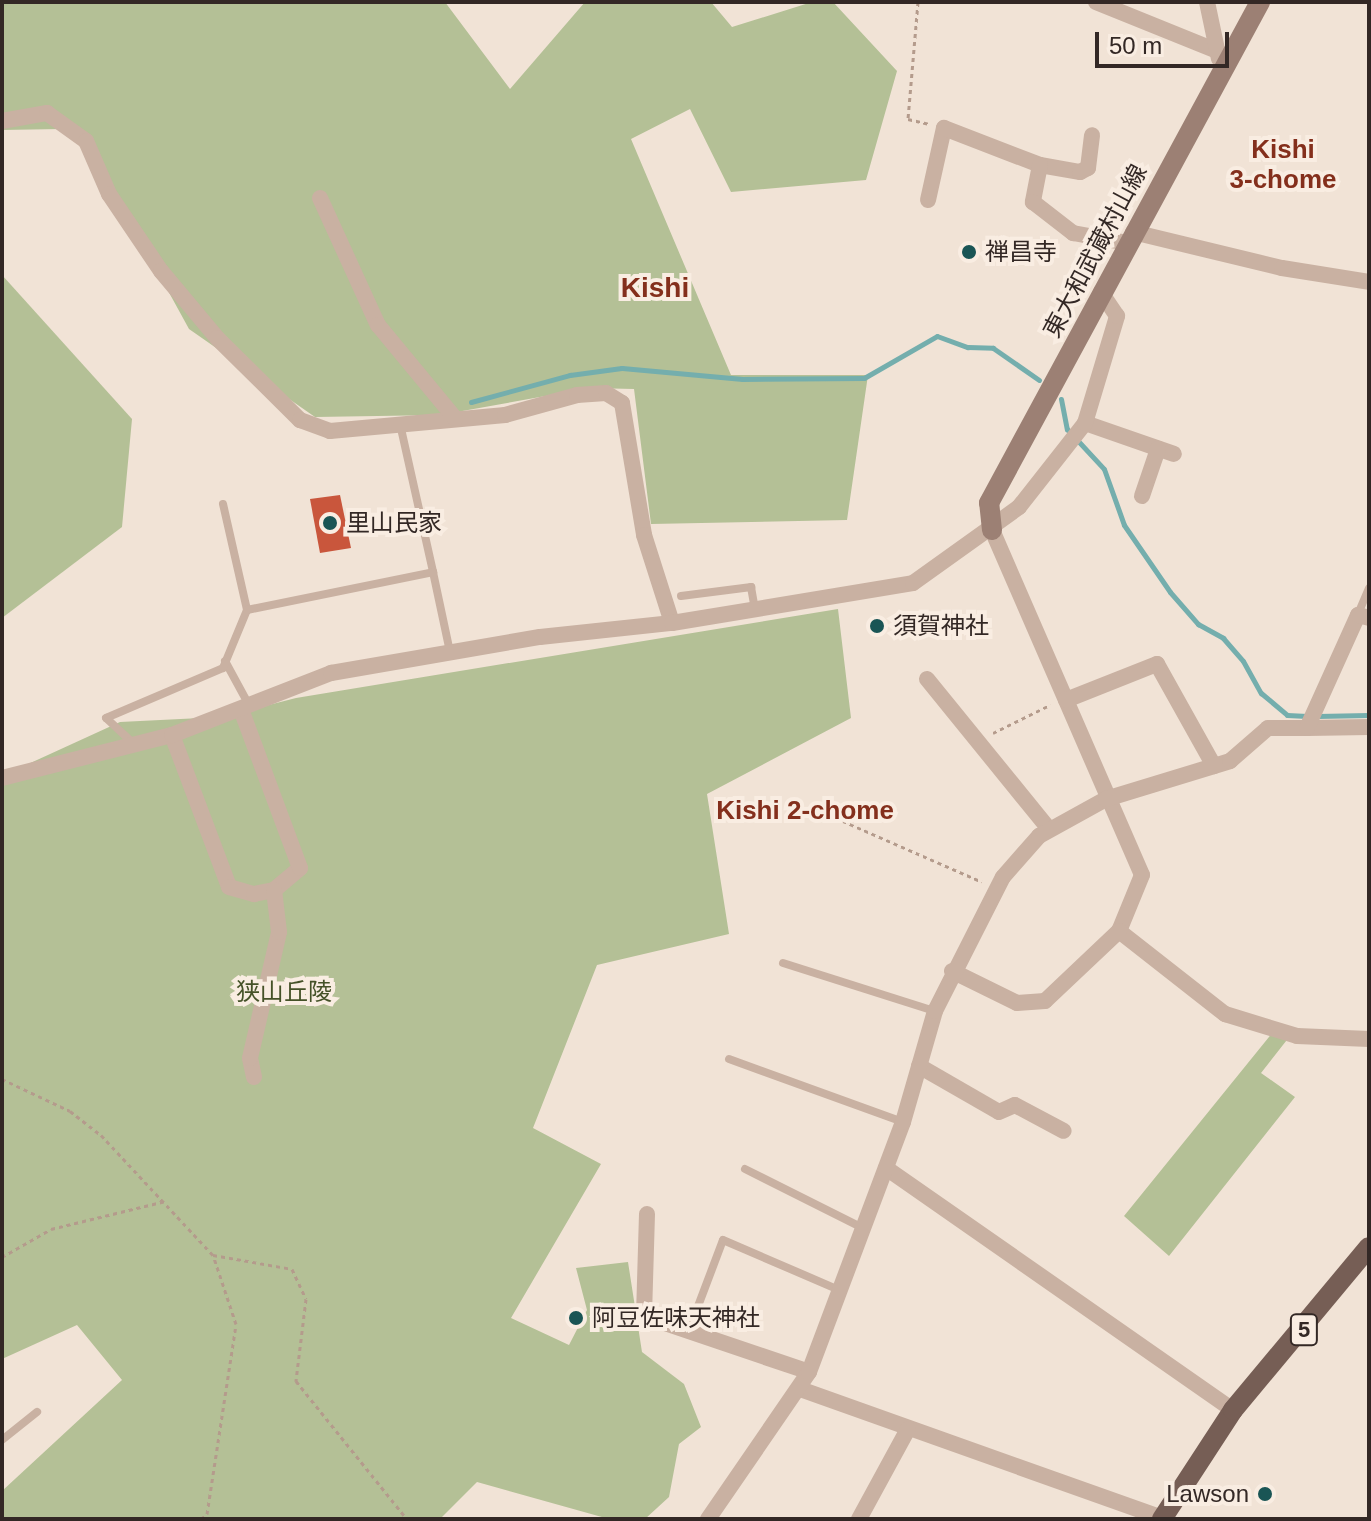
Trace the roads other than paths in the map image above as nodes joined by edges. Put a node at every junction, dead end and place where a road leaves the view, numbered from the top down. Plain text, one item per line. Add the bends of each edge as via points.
1 (1096, 2) edge
2 (1207, 2) edge
3 (1260, 2) edge
4 (1217, 51) junction
5 (1222, 72) junction
6 (2, 121) edge
7 (1092, 135) dead end
8 (1040, 165) junction
9 (320, 198) dead end
10 (928, 200) dead end
11 (1131, 238) junction
12 (1369, 282) edge
13 (1101, 292) junction
14 (455, 418) junction
15 (400, 423) junction
16 (1078, 433) junction
17 (1142, 496) dead end
18 (223, 504) dead end
19 (992, 530) junction
20 (433, 572) junction
21 (1369, 588) edge
22 (681, 596) dead end
23 (247, 610) junction
24 (755, 611) junction
25 (1363, 617) edge
26 (672, 623) junction
27 (450, 652) junction
28 (225, 661) junction
29 (927, 679) dead end
30 (1066, 700) junction
31 (246, 710) junction
32 (1311, 719) junction
33 (1369, 727) edge
34 (172, 735) junction
35 (135, 744) junction
36 (1214, 766) junction
37 (2, 778) edge
38 (1106, 799) junction
39 (1049, 829) junction
40 (274, 890) junction
41 (1119, 931) junction
42 (783, 963) dead end
43 (952, 971) junction
44 (935, 1011) junction
45 (1369, 1039) edge
46 (729, 1059) dead end
47 (919, 1066) junction
48 (254, 1077) dead end
49 (903, 1122) junction
50 (1064, 1131) dead end
51 (886, 1168) junction
52 (745, 1169) dead end
53 (647, 1214) dead end
54 (864, 1229) junction
55 (1369, 1247) edge
56 (839, 1290) junction
57 (689, 1330) junction
58 (809, 1372) junction
59 (800, 1389) junction
60 (1233, 1410) junction
61 (37, 1412) dead end
62 (908, 1429) junction
63 (2, 1440) edge
64 (708, 1519) edge
65 (859, 1519) edge
66 (1163, 1519) edge

1 - 4 street
2 - 4 street
3 - 5 street, 東大和武蔵村山線
4 - 5 street
5 - 11 street, 東大和武蔵村山線
6 - 15 street via 47,113 86,141 109,194 161,271 217,338 300,420 330,431
7 - 8 street via 1088,168 1080,172
8 - 10 street via 944,128
8 - 11 street via 1033,202 1073,233
9 - 14 street via 378,325
11 - 12 street
11 - 13 street, 東大和武蔵村山線
13 - 16 street via 1117,316
13 - 19 street, 東大和武蔵村山線 via 989,503
14 - 15 street
14 - 26 street via 505,415 577,395 606,393 622,403 644,535
15 - 20 lane
16 - 17 street via 1166,451
16 - 19 street via 1042,483
18 - 23 lane
19 - 24 street via 913,583
19 - 30 street
20 - 23 lane
20 - 27 lane
21 - 25 lane
22 - 24 lane via 751,587
23 - 28 lane
24 - 26 street
25 - 32 street
26 - 27 street
27 - 31 street via 331,673
28 - 31 lane
28 - 35 lane via 223,668 201,679 106,718
29 - 39 street
30 - 36 street via 1157,664
30 - 38 street
31 - 34 street
31 - 40 street via 300,868
32 - 33 street
32 - 36 street via 1268,728 1230,761
34 - 35 street
34 - 40 street via 229,887 254,894
35 - 37 street
36 - 38 street
38 - 39 street
38 - 41 street via 1142,875
39 - 43 street via 997,888
40 - 48 street via 279,932 250,1058
41 - 43 street via 1045,1001 1017,1003
41 - 45 street via 1225,1014 1297,1036
42 - 44 lane
43 - 44 street
44 - 47 street
46 - 49 lane
47 - 49 street
47 - 50 street via 999,1112 1015,1105
49 - 51 street
51 - 54 street
51 - 60 street
52 - 54 lane
53 - 57 street via 644,1316
54 - 56 street
55 - 60 main road, 5
56 - 57 lane via 723,1240
56 - 58 street
57 - 58 street
58 - 59 street
59 - 62 street
59 - 64 street
60 - 66 main road, 5
61 - 63 lane
62 - 65 street
62 - 66 street

